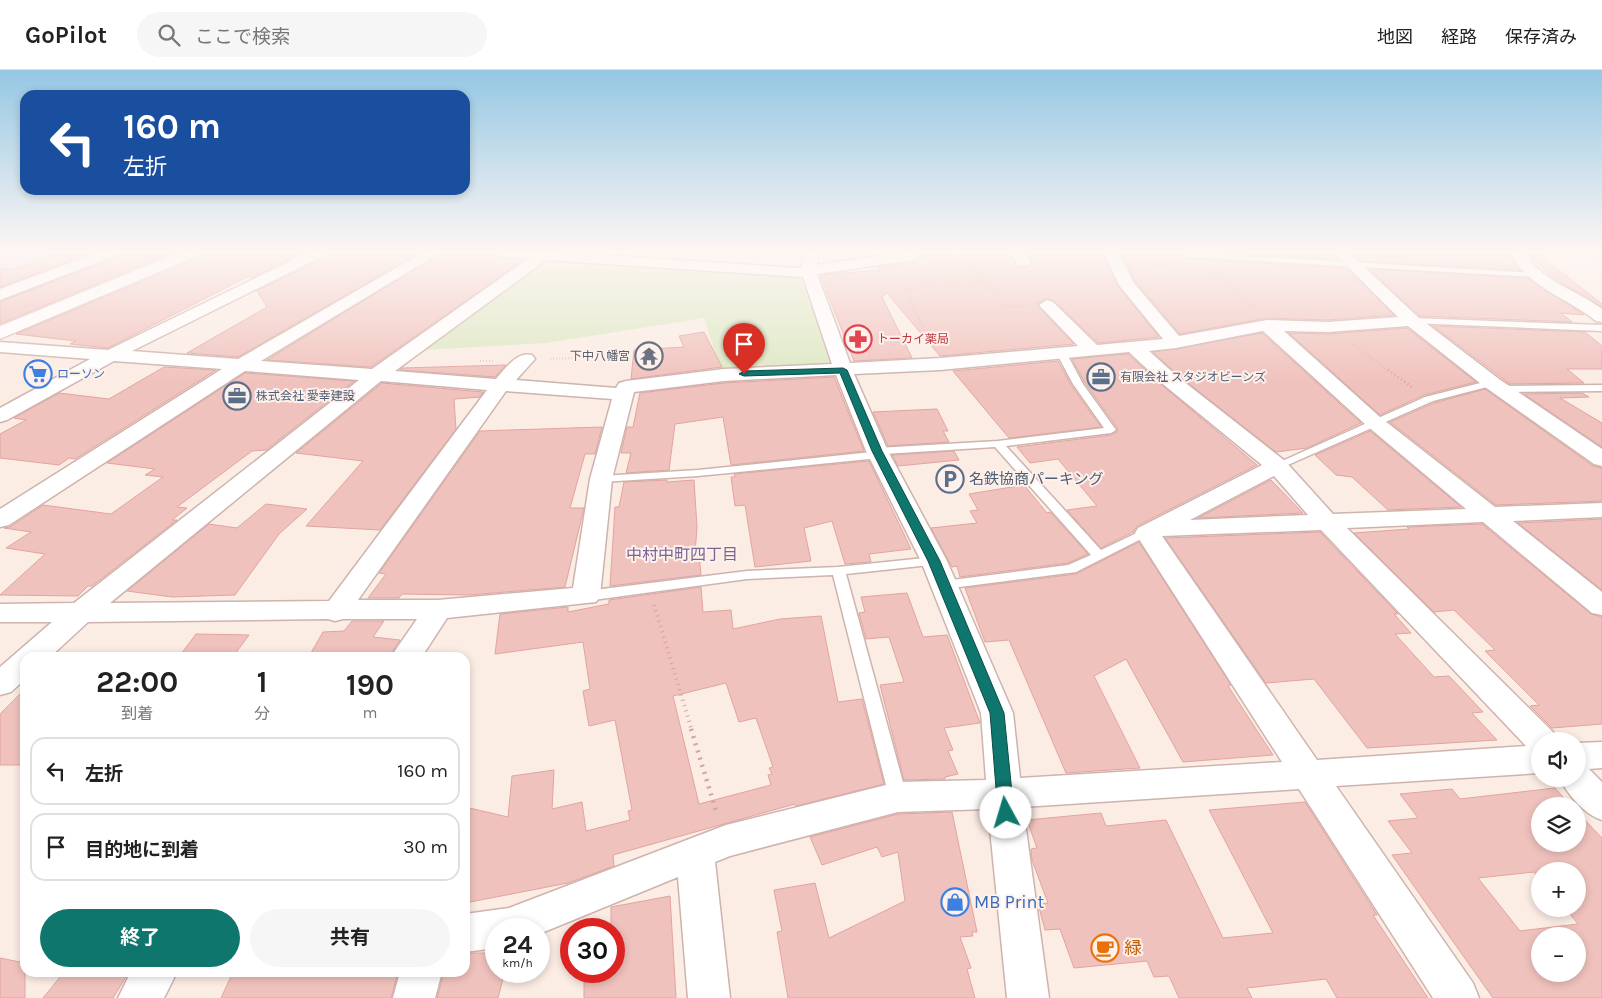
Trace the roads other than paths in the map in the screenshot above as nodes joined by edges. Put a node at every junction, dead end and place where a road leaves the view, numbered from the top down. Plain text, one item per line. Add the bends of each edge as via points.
1 (90, 295) edge
2 (232, 295) edge
3 (360, 295) edge
4 (487, 295) edge
5 (819, 295) edge
6 (1136, 295) edge
7 (1385, 295) edge
8 (1569, 295) edge
9 (1047, 305) dead end
10 (1602, 317) edge
11 (1412, 321) junction
12 (1267, 325) junction
13 (1602, 328) edge
14 (0, 333) edge
15 (1176, 343) junction
16 (0, 347) edge
17 (1134, 347) junction
18 (1093, 351) junction
19 (1062, 354) junction
20 (111, 355) junction
21 (526, 360) dead end
22 (240, 366) junction
23 (843, 370) junction
24 (377, 375) junction
25 (501, 384) junction
26 (1496, 386) junction
27 (1602, 388) edge
28 (623, 394) junction
29 (0, 416) edge
30 (1374, 421) junction
31 (998, 444) junction
32 (878, 453) junction
33 (1602, 459) edge
34 (1277, 466) junction
35 (601, 479) junction
36 (1602, 510) edge
37 (1491, 514) junction
38 (0, 520) edge
39 (1327, 522) junction
40 (1150, 531) junction
41 (1098, 555) junction
42 (838, 571) junction
43 (939, 573) junction
44 (586, 596) junction
45 (1602, 606) edge
46 (438, 609) junction
47 (82, 611) junction
48 (335, 612) junction
49 (0, 613) edge
50 (37, 652) edge
51 (408, 652) edge
52 (20, 666) edge
53 (0, 684) edge
54 (1532, 732) edge
55 (1602, 755) edge
56 (1586, 756) edge
57 (1531, 760) edge
58 (1308, 776) junction
59 (1585, 787) edge
60 (1004, 794) junction
61 (898, 797) junction
62 (1602, 805) edge
63 (710, 847) junction
64 (470, 932) edge
65 (153, 977) edge
66 (420, 977) edge
67 (139, 998) edge
68 (414, 998) edge
69 (709, 998) edge
70 (1028, 998) edge
71 (1458, 998) edge

1 - 14 street
2 - 20 street
3 - 22 street
4 - 24 street
5 - 23 street
6 - 15 street
7 - 11 street
8 - 10 street
9 - 18 street
11 - 12 street via 1328,327
11 - 13 lane
11 - 26 street
12 - 15 street
12 - 30 street
15 - 17 street
16 - 20 street
17 - 18 street
17 - 34 street
18 - 19 street
19 - 23 street
19 - 31 lane via 1078,384 1111,430
20 - 22 street
20 - 29 street
21 - 25 street
22 - 24 street
22 - 38 street
23 - 28 street via 724,375 626,387
23 - 32 street
24 - 25 street
24 - 47 street
25 - 28 street
25 - 48 street
26 - 27 lane
26 - 30 lane via 1428,399
26 - 33 street
28 - 35 street
30 - 34 lane
30 - 37 street
31 - 32 lane
31 - 41 lane
32 - 35 lane via 698,473
32 - 43 street
34 - 39 street
34 - 40 street
35 - 44 street
36 - 37 street
37 - 39 street
37 - 45 street
39 - 40 street
39 - 54 street
40 - 41 lane
40 - 58 street
41 - 43 lane via 1071,569
42 - 43 lane
42 - 44 lane via 746,575
42 - 61 lane
43 - 60 street via 997,713
44 - 46 street
46 - 48 street
46 - 51 street
47 - 48 street
47 - 49 street
47 - 50 street
52 - 53 street
55 - 56 street
57 - 58 street
58 - 60 street
58 - 71 street
59 - 62 street
60 - 61 street
60 - 70 street
61 - 63 street
63 - 64 street via 509,927
63 - 69 street
65 - 67 street
66 - 68 street

